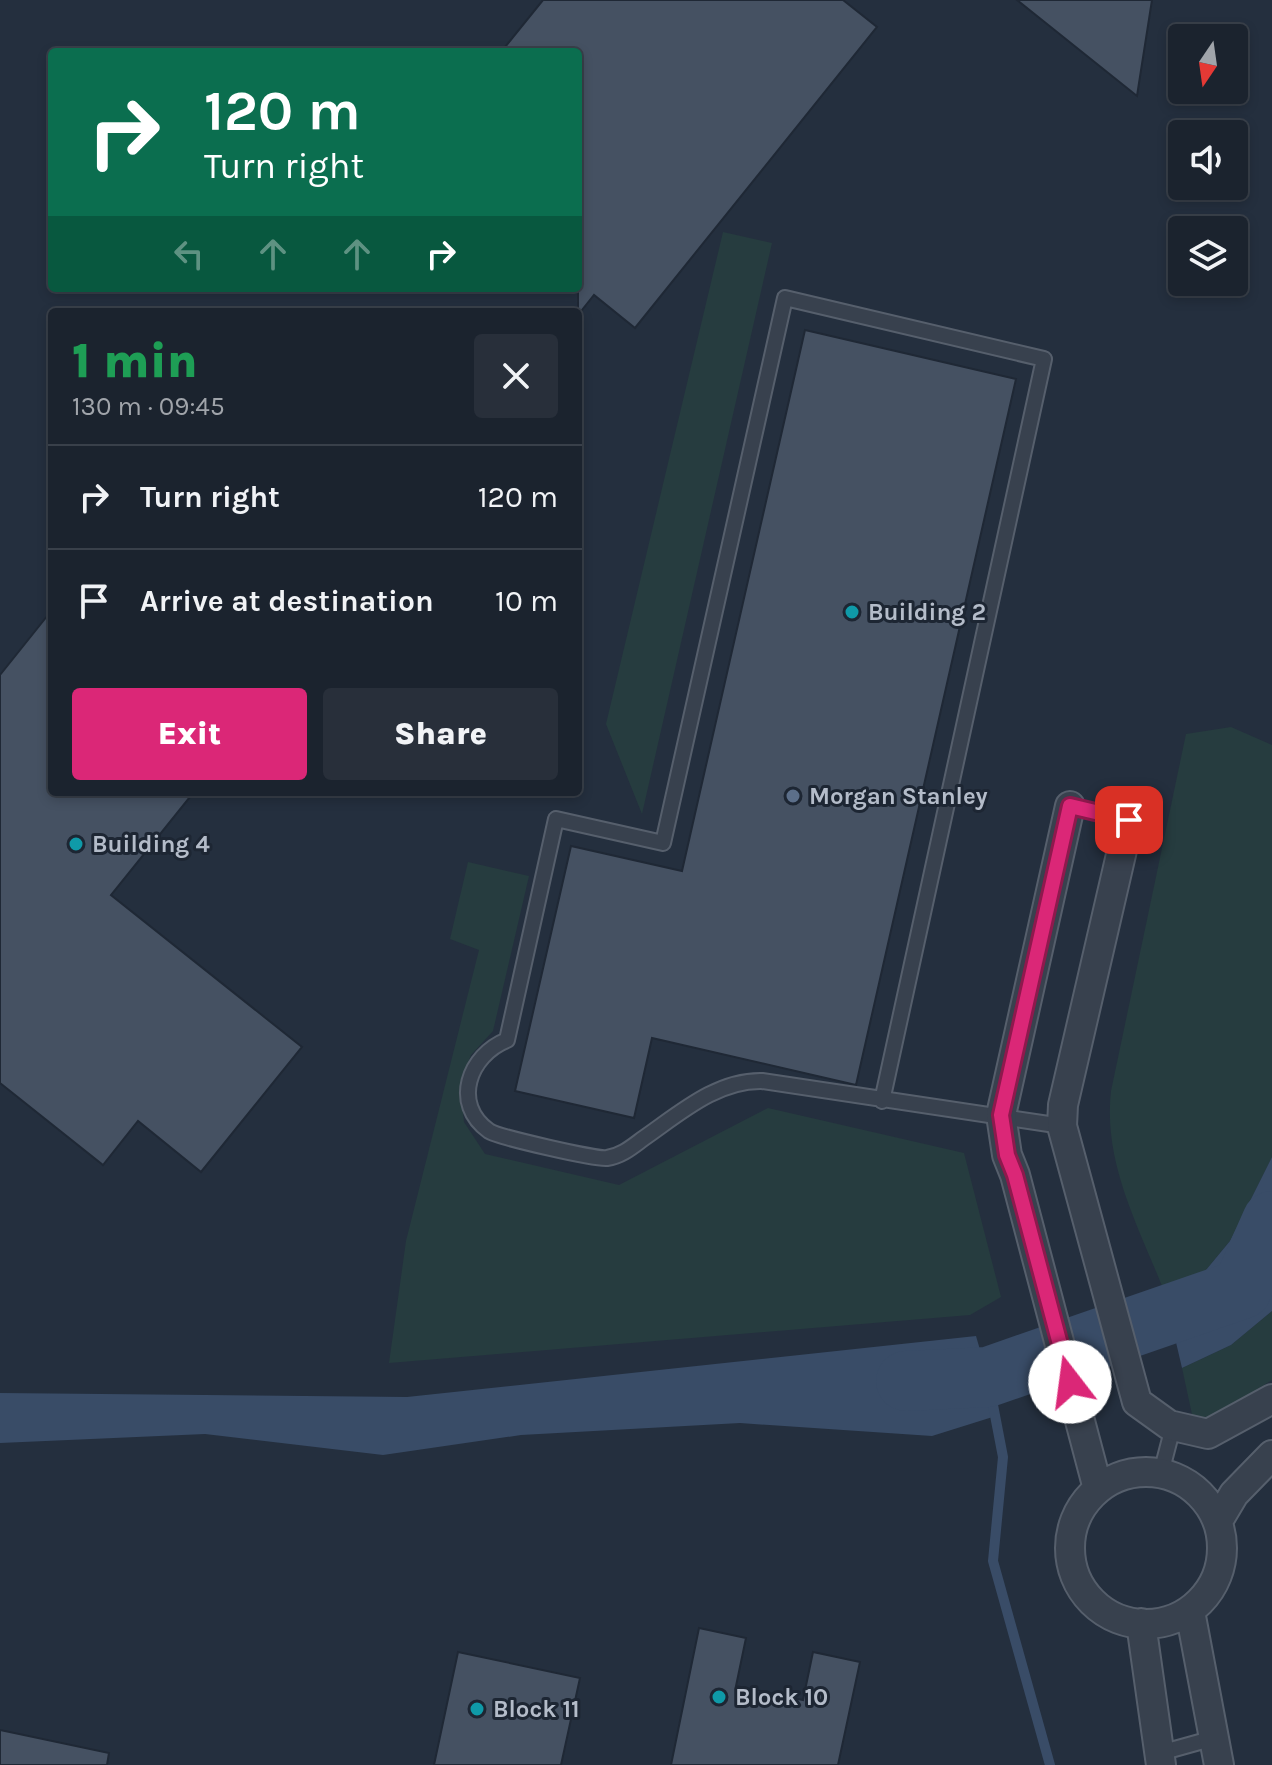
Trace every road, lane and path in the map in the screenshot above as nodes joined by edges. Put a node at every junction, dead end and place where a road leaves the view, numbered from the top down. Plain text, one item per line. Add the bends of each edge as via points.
1 (1070, 806) joint
2 (1129, 820) joint
3 (882, 1101) junction
4 (1001, 1118) junction
5 (1062, 1126) junction
6 (1272, 1399) edge
7 (1173, 1427) junction
8 (1272, 1455) edge
9 (1161, 1473) junction
10 (1098, 1489) junction
11 (1218, 1521) junction
12 (1190, 1611) junction
13 (1141, 1623) junction
14 (1216, 1752) edge
15 (1160, 1759) edge

1 - 2 lane
1 - 4 street
2 - 5 street
3 - 3 lane via 762,1081 729,1084 632,1148 605,1159 493,1133 469,1101 476,1062 507,1040 556,819 663,843 785,298 1044,359
3 - 4 lane
4 - 5 lane
4 - 10 street
5 - 7 street via 1137,1402
6 - 7 street via 1208,1434
7 - 9 lane
8 - 11 street via 1234,1494
9 - 10 street via 1121,1476
9 - 11 street via 1197,1491
10 - 13 street via 1076,1517 1070,1537 1075,1578 1100,1609
11 - 12 street via 1221,1564 1204,1598
12 - 13 street
12 - 14 street
13 - 15 street
14 - 15 lane

